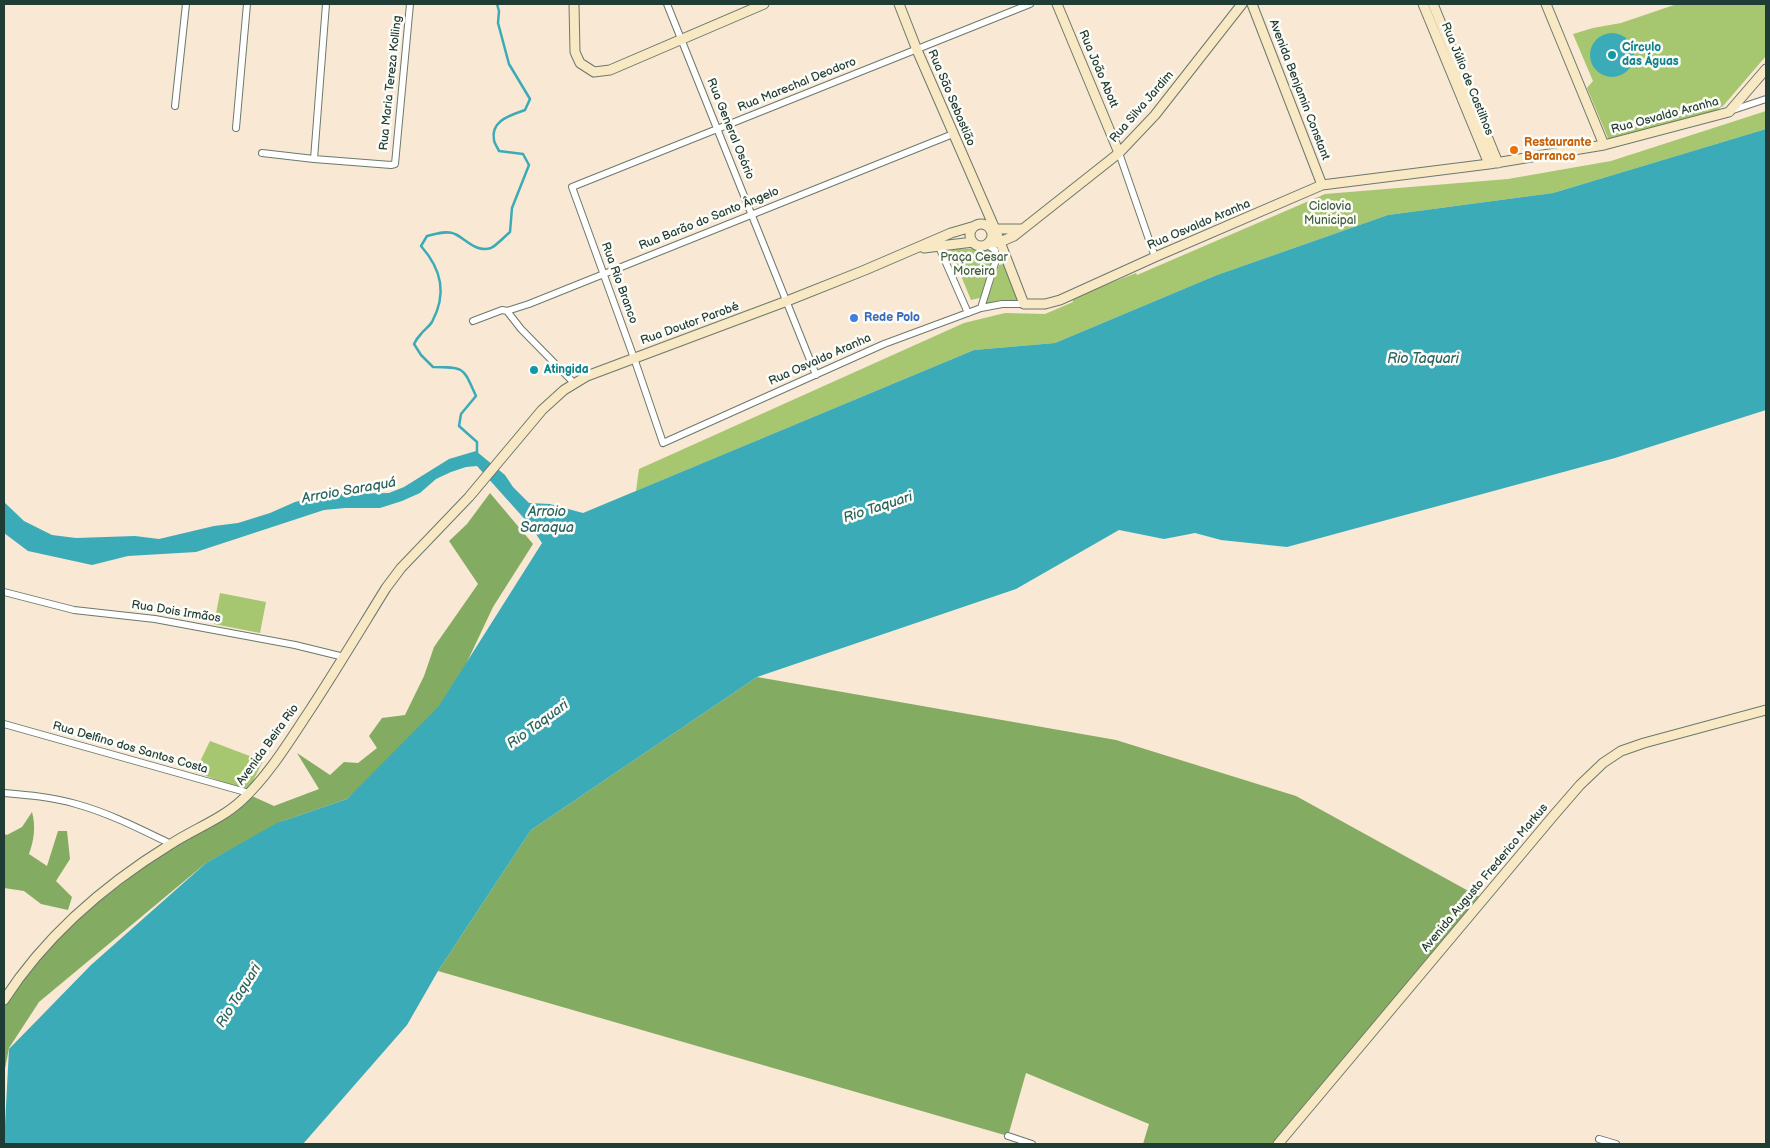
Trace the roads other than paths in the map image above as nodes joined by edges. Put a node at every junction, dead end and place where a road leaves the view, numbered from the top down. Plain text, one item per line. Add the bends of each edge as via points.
1 (186, 4) edge
2 (247, 4) edge
3 (326, 4) edge
4 (410, 4) edge
5 (574, 4) edge
6 (667, 4) edge
7 (764, 4) edge
8 (899, 4) edge
9 (1030, 4) edge
10 (1057, 4) edge
11 (1242, 4) edge
12 (1252, 4) edge
13 (1423, 4) edge
14 (1433, 4) edge
15 (1546, 4) edge
16 (682, 40) junction
17 (917, 50) junction
18 (1766, 69) edge
19 (1766, 99) edge
20 (175, 106) dead end
21 (1729, 112) junction
22 (1473, 114) junction
23 (236, 128) dead end
24 (717, 129) junction
25 (953, 134) junction
26 (1604, 145) junction
27 (262, 153) dead end
28 (1119, 153) junction
29 (314, 159) junction
30 (1494, 164) junction
31 (1322, 185) junction
32 (572, 188) joint
33 (983, 202) junction
34 (752, 214) junction
35 (977, 225) junction
36 (1022, 228) junction
37 (993, 229) junction
38 (973, 242) junction
39 (1000, 242) junction
40 (987, 243) junction
41 (939, 246) junction
42 (916, 249) junction
43 (1155, 257) junction
44 (603, 274) junction
45 (787, 301) junction
46 (1024, 304) junction
47 (981, 308) junction
48 (507, 311) junction
49 (968, 313) junction
50 (473, 321) dead end
51 (634, 358) junction
52 (816, 375) junction
53 (574, 383) junction
54 (663, 443) joint
55 (484, 478) joint
56 (4, 592) edge
57 (344, 657) junction
58 (1766, 710) edge
59 (4, 724) edge
60 (4, 793) edge
61 (249, 793) junction
62 (171, 844) junction
63 (4, 1000) edge
64 (1008, 1136) dead end
65 (1599, 1140) edge
66 (1032, 1144) edge
67 (1278, 1144) edge
68 (1616, 1144) edge

1 - 20 street
2 - 23 street
3 - 29 street
4 - 29 street, Rua Maria Tereza Kolling via 395,164
5 - 16 main road via 575,52 580,63 594,72 610,70
6 - 16 street, Rua General Osório
7 - 16 main road
8 - 17 main road, Rua São Sebastião
9 - 17 street, Rua Marechal Deodoro
10 - 28 main road, Rua João Abott
11 - 28 main road, Rua Silva Jardim via 1154,115
12 - 31 main road, Avenida Benjamin Constant
13 - 22 main road, Rua Júlio de Castilhos
14 - 22 main road, Rua Júlio de Castilhos
15 - 26 main road
16 - 24 street, Rua General Osório
17 - 24 street, Rua Marechal Deodoro
17 - 25 main road, Rua São Sebastião
18 - 21 main road
19 - 21 street, Rua Osvaldo Aranha
21 - 26 main road, Rua Osvaldo Aranha
22 - 30 main road, Rua Júlio de Castilhos
24 - 32 street, Rua Marechal Deodoro
24 - 34 street, Rua General Osório
25 - 33 main road, Rua São Sebastião
25 - 34 street, Rua Barão do Santo Ângelo
26 - 30 main road, Rua Osvaldo Aranha
27 - 29 street
28 - 36 main road, Rua Silva Jardim
28 - 43 street, Rua João Abott
30 - 31 main road, Rua Osvaldo Aranha
31 - 43 main road, Rua Osvaldo Aranha
32 - 44 street, Rua Rio Branco
33 - 35 main road
33 - 37 main road, Rua São Sebastião
34 - 44 street, Rua Barão do Santo Ângelo
34 - 45 street, Rua General Osório
35 - 37 main road
35 - 38 main road via 970,234
35 - 42 main road, Rua Doutor Parobé
36 - 37 main road
36 - 39 main road, Rua Silva Jardim
37 - 39 main road, Rua São Sebastião
37 - 40 main road
38 - 40 main road
38 - 41 main road, Rua Doutor Parobé
39 - 40 main road, Rua Silva Jardim
39 - 46 main road, Rua São Sebastião
40 - 47 street via 996,255
41 - 42 main road, Rua Doutor Parobé
41 - 49 street
42 - 45 main road, Rua Doutor Parobé
43 - 46 main road, Rua Osvaldo Aranha via 1060,300 1040,305
44 - 48 street, Rua Barão do Santo Ângelo
44 - 51 street, Rua Rio Branco
45 - 51 main road, Rua Doutor Parobé
45 - 52 street, Rua General Osório
46 - 47 street, Rua Osvaldo Aranha
47 - 49 street, Rua Osvaldo Aranha
48 - 50 street, Rua Barão do Santo Ângelo
48 - 53 street
49 - 52 street, Rua Osvaldo Aranha via 884,344
51 - 53 main road, Rua Doutor Parobé
51 - 54 street, Rua Rio Branco
52 - 54 street, Rua Osvaldo Aranha
53 - 55 main road, Rua Doutor Parobé via 542,410
55 - 57 main road, Avenida Beira Rio via 401,568
56 - 57 street, Rua Dois Irmãos via 74,610 155,619
57 - 61 main road, Avenida Beira Rio via 292,738
58 - 67 main road, Avenida Augusto Frederico Markus via 1644,743 1603,763 1580,785
59 - 61 street, Rua Delfino dos Santos Costa
60 - 62 street via 75,803
61 - 62 main road, Avenida Beira Rio via 230,810
62 - 63 main road, Avenida Beira Rio via 106,889 64,927
64 - 66 street
65 - 68 street

